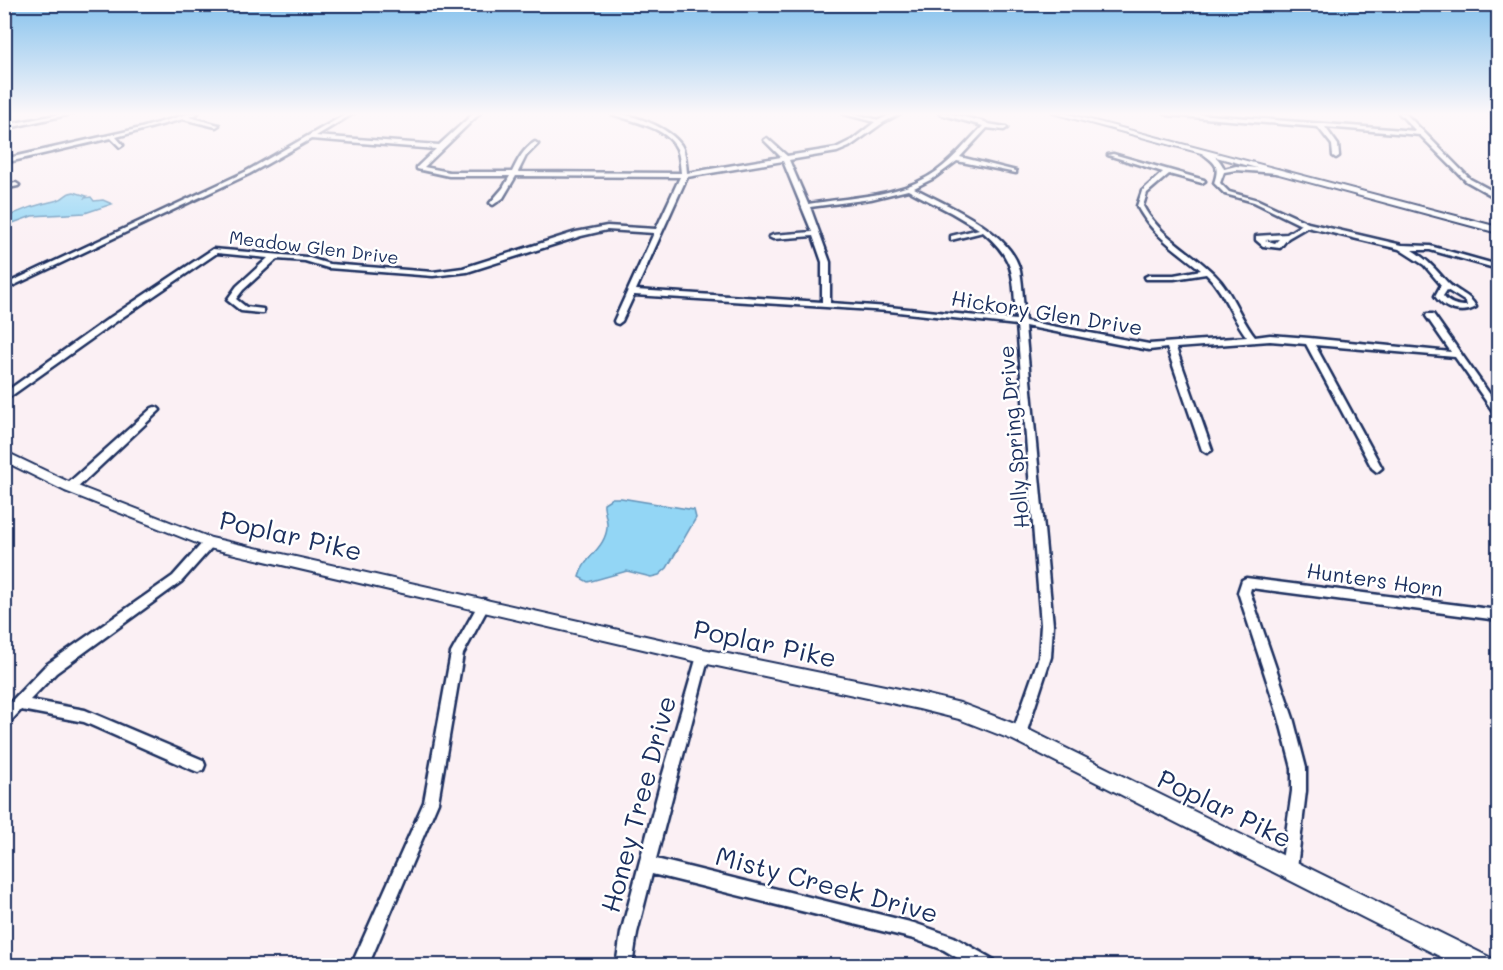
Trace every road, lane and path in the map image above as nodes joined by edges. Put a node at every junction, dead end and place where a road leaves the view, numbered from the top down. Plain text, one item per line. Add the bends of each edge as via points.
1 (273, 158) edge
2 (428, 158) edge
3 (523, 158) edge
4 (682, 158) edge
5 (783, 158) edge
6 (785, 158) edge
7 (954, 158) edge
8 (955, 158) edge
9 (1123, 158) edge
10 (1213, 158) edge
11 (1228, 158) edge
12 (1447, 158) edge
13 (1167, 171) junction
14 (1221, 171) junction
15 (1278, 171) junction
16 (1014, 172) dead end
17 (515, 175) junction
18 (684, 175) junction
19 (1202, 181) dead end
20 (16, 185) dead end
21 (4, 187) edge
22 (909, 188) junction
23 (1498, 197) edge
24 (493, 203) dead end
25 (806, 206) junction
26 (1306, 225) junction
27 (984, 230) junction
28 (1498, 230) edge
29 (659, 231) junction
30 (814, 234) junction
31 (773, 237) dead end
32 (1285, 237) dead end
33 (954, 238) dead end
34 (1402, 247) junction
35 (275, 256) junction
36 (1498, 267) edge
37 (1206, 272) junction
38 (1149, 277) dead end
39 (1445, 285) dead end
40 (4, 288) edge
41 (631, 292) junction
42 (826, 304) junction
43 (260, 311) dead end
44 (1430, 316) dead end
45 (618, 321) dead end
46 (1021, 322) junction
47 (1252, 338) junction
48 (1309, 341) junction
49 (1172, 347) junction
50 (1458, 355) junction
51 (4, 399) edge
52 (155, 410) dead end
53 (1498, 412) edge
54 (1207, 450) dead end
55 (4, 455) edge
56 (1377, 468) dead end
57 (70, 488) junction
58 (209, 543) junction
59 (484, 604) junction
60 (1498, 615) edge
61 (703, 656) junction
62 (18, 704) junction
63 (4, 719) edge
64 (1019, 734) junction
65 (198, 765) dead end
66 (647, 865) junction
67 (1289, 868) junction
68 (359, 966) edge
69 (624, 966) edge
70 (988, 966) edge
71 (1483, 966) edge

1 - 40 street
2 - 17 street via 419,168 449,174
3 - 17 street
4 - 18 street
5 - 18 street
6 - 25 street
7 - 22 street via 934,177
8 - 16 street
9 - 13 street
10 - 14 street
11 - 15 main road
12 - 23 street via 1472,184
13 - 19 street
13 - 37 street via 1144,192 1140,206 1146,221
14 - 15 street
14 - 26 street via 1217,180 1224,191 1256,201
15 - 28 main road
17 - 18 street
17 - 24 street via 506,193
18 - 29 street
20 - 21 street
22 - 25 street
22 - 27 street, Holly Spring Drive
25 - 30 street
26 - 32 street
26 - 34 street
27 - 33 street
27 - 46 street, Holly Spring Drive via 1001,244 1015,266
29 - 35 street, Meadow Glen Drive via 607,228 464,270 433,274 335,267
29 - 41 street
30 - 31 street
30 - 42 street via 826,262
34 - 36 street via 1425,247
34 - 39 street via 1430,264
35 - 43 street via 231,300 244,309
35 - 51 street, Meadow Glen Drive via 213,252
37 - 38 street
37 - 47 street via 1221,286
41 - 42 street, Hickory Glen Drive
41 - 45 street
42 - 46 street, Hickory Glen Drive
44 - 50 street
46 - 49 street, Hickory Glen Drive via 1132,345
46 - 64 street, Holly Spring Drive via 1047,624 1045,657
47 - 48 street, Hickory Glen Drive
47 - 49 street, Hickory Glen Drive
48 - 50 street, Hickory Glen Drive
48 - 56 street
49 - 54 street
50 - 53 street
52 - 57 street
55 - 57 main road, Poplar Pike
57 - 58 main road, Poplar Pike
58 - 59 main road, Poplar Pike
58 - 62 street via 177,579 51,669
59 - 61 main road, Poplar Pike
59 - 68 street via 457,653 431,802
60 - 67 street, Hunters Horn via 1246,583 1244,592 1299,768
61 - 64 main road, Poplar Pike via 960,711
61 - 66 street, Honey Tree Drive
62 - 63 street
62 - 65 street via 85,716
64 - 67 main road, Poplar Pike
66 - 69 street, Honey Tree Drive
66 - 70 street, Misty Creek Drive via 915,931 948,943
67 - 71 main road, Poplar Pike

